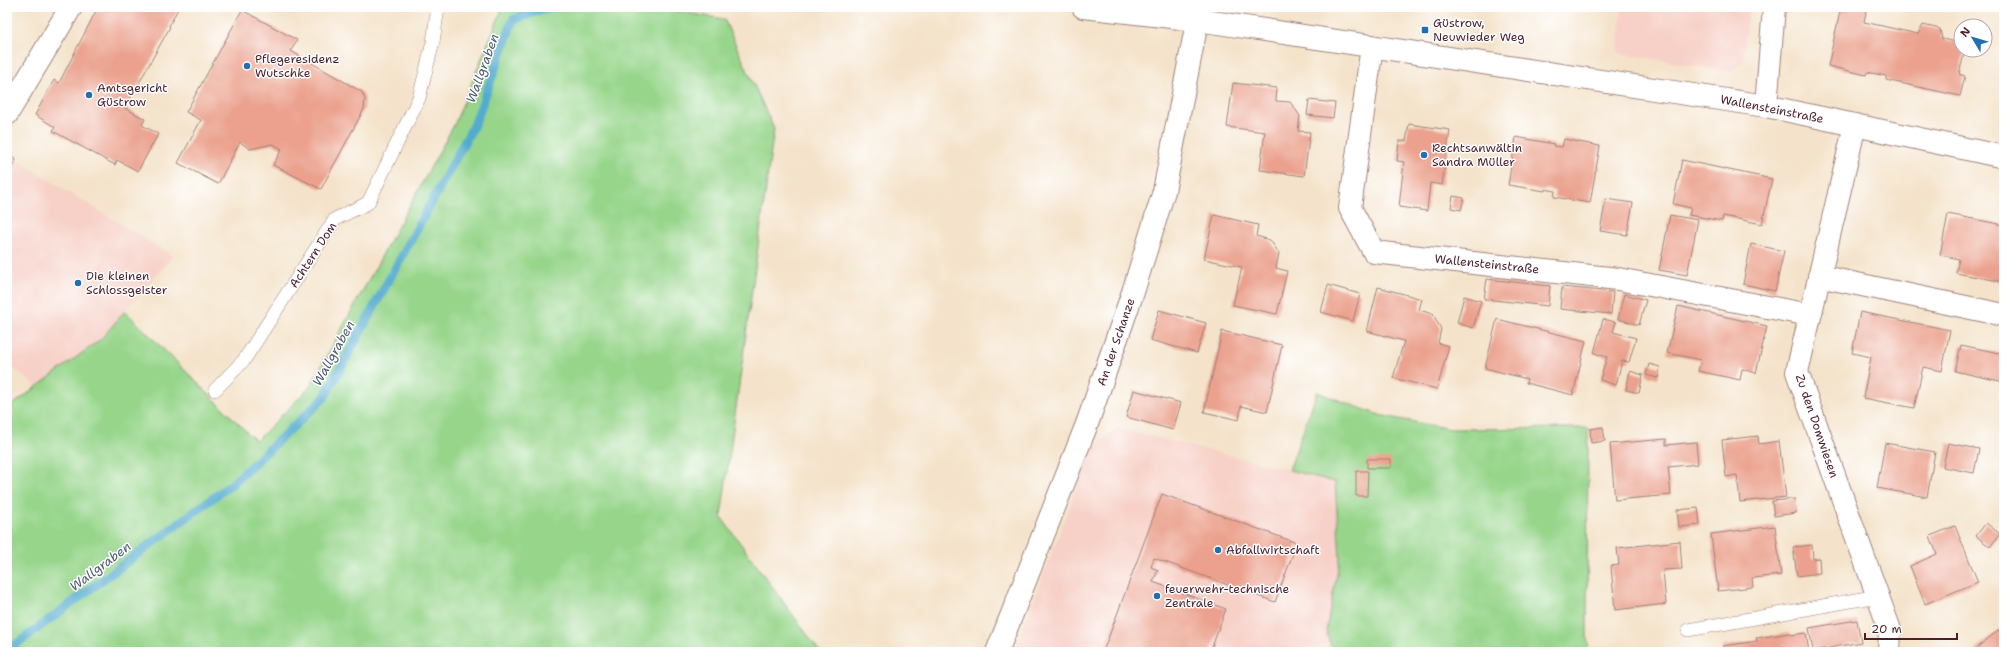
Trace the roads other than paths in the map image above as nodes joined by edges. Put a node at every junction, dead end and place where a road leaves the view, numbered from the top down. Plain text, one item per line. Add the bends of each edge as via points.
1 (72, 7) edge
2 (438, 7) edge
3 (1083, 7) edge
4 (1774, 7) edge
5 (1199, 14) edge
6 (1372, 46) junction
7 (1766, 106) junction
8 (7, 114) edge
9 (1855, 125) junction
10 (2004, 157) edge
11 (1819, 276) junction
12 (1810, 315) junction
13 (2004, 315) edge
14 (215, 390) dead end
15 (1878, 596) junction
16 (1688, 630) dead end
17 (997, 652) edge
18 (1889, 652) edge

1 - 8 street
2 - 14 lane, Achtern Dom via 433,42 419,98 368,203 335,219 244,360
3 - 5 street, Wallensteinstraße
4 - 7 street
5 - 6 street, Wallensteinstraße
5 - 17 street, An der Schanze via 1164,191 1133,292 1087,424
6 - 7 street, Wallensteinstraße
6 - 12 street, Wallensteinstraße via 1350,208 1374,252 1618,279
7 - 9 street, Wallensteinstraße
9 - 10 street, Wallensteinstraße
9 - 11 street, Zu den Domwiesen
11 - 12 street, Zu den Domwiesen
11 - 13 street
12 - 15 street, Zu den Domwiesen via 1797,372
15 - 16 lane
15 - 18 street, Zu den Domwiesen via 1890,630

